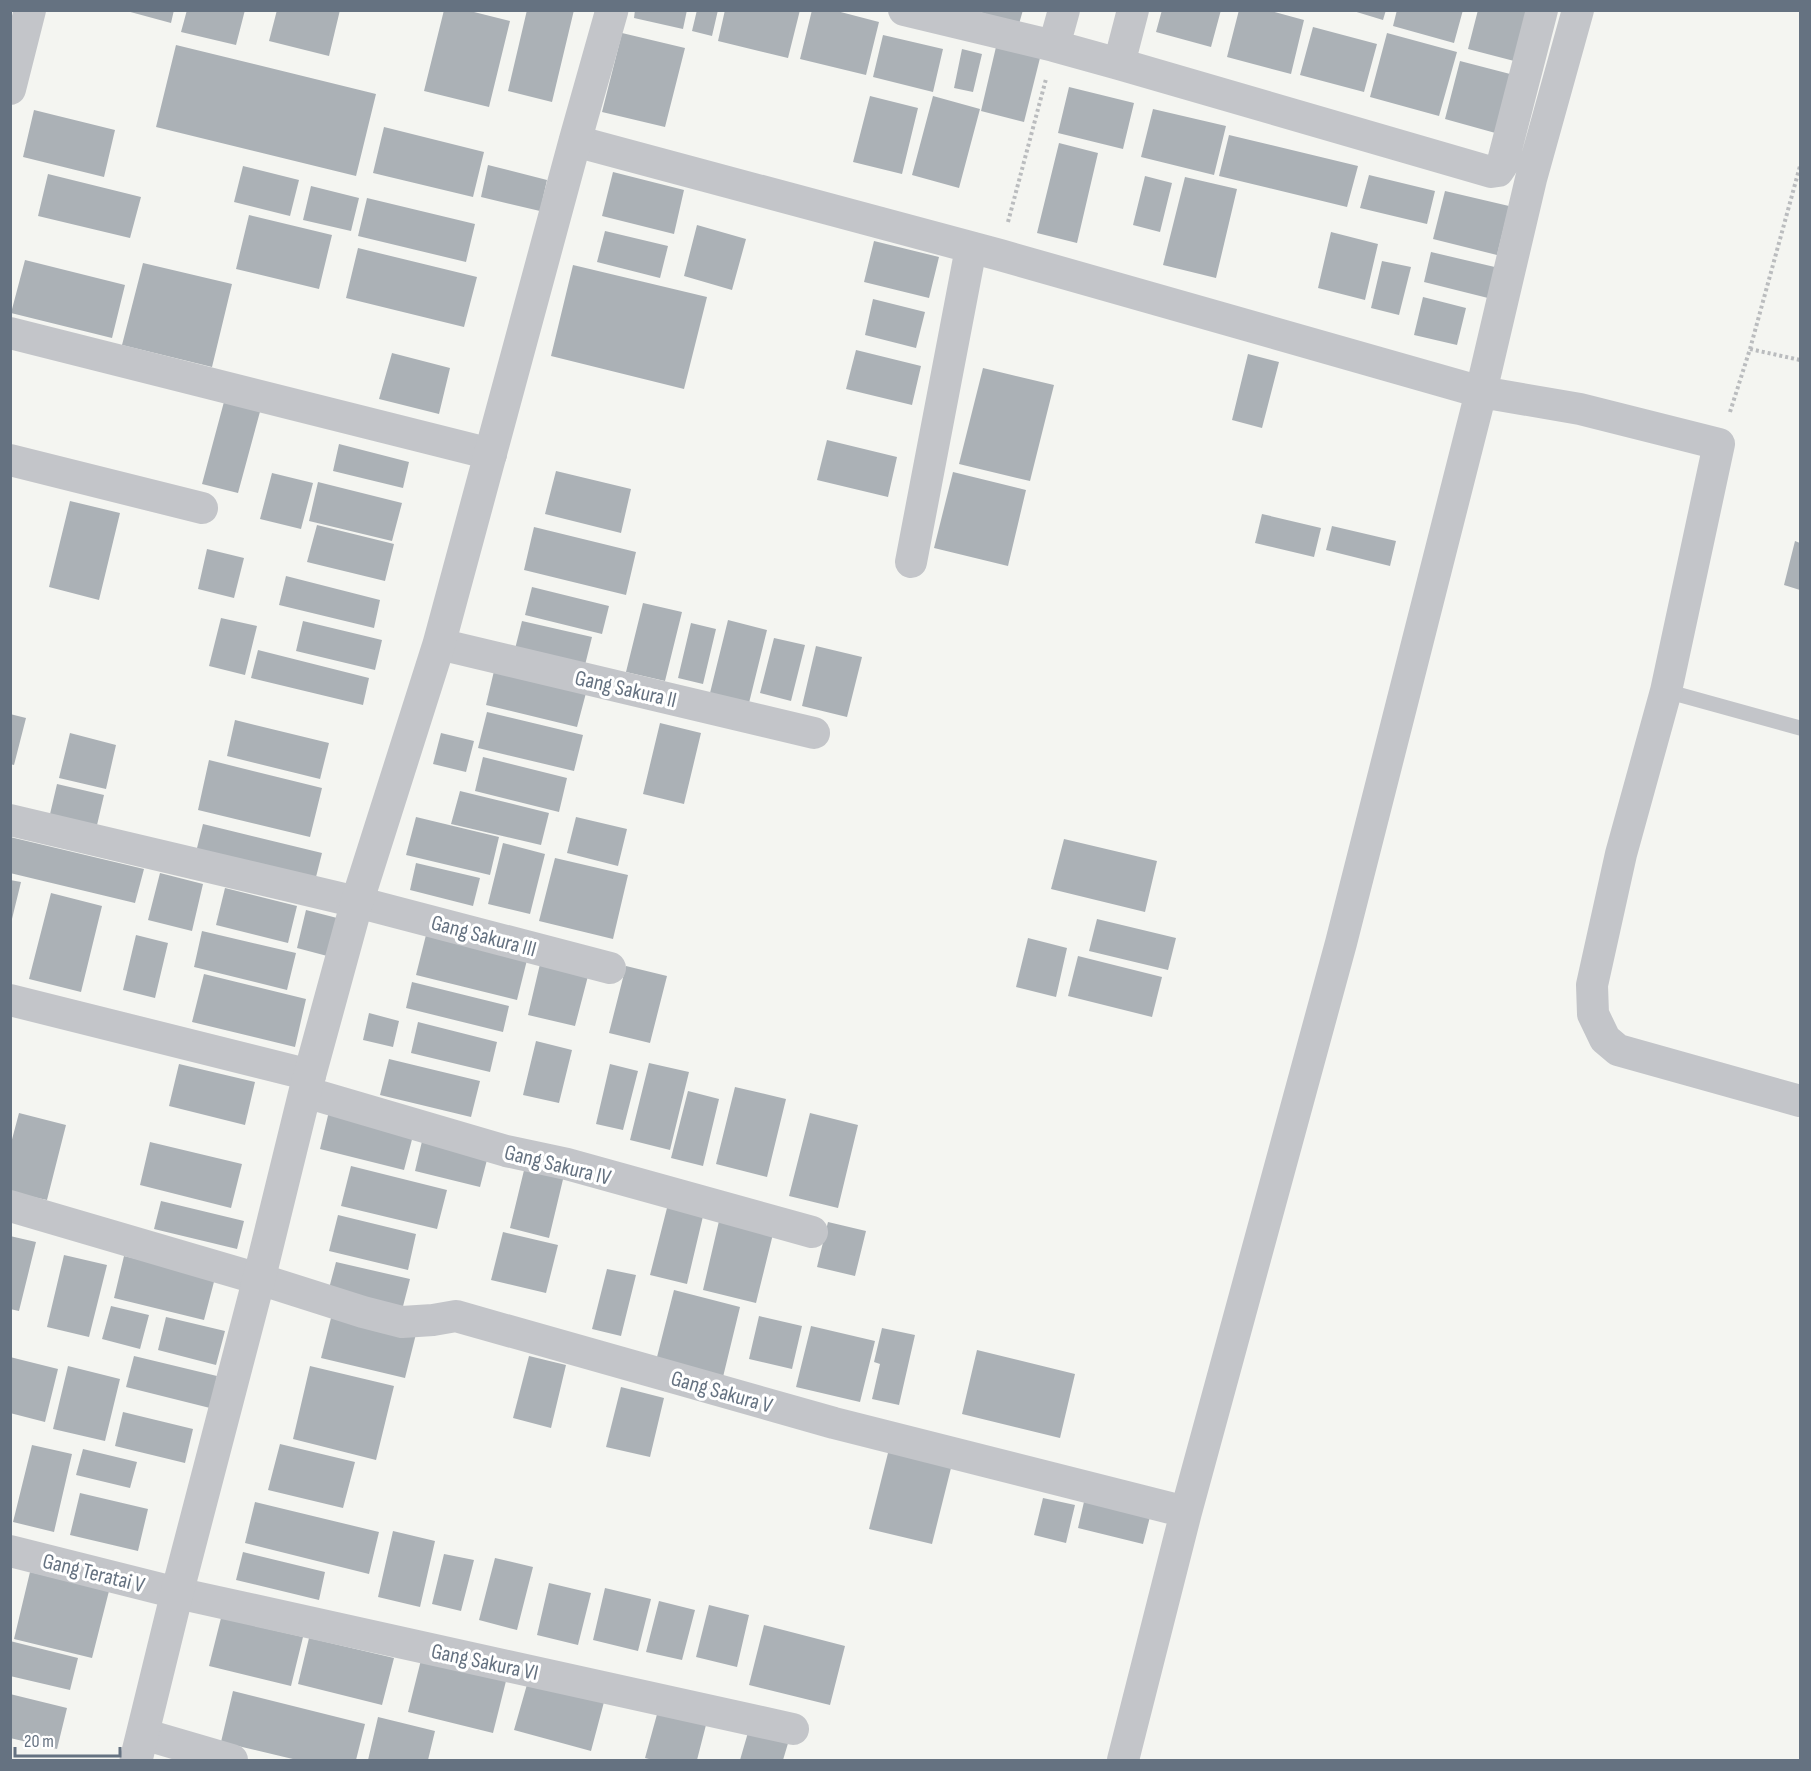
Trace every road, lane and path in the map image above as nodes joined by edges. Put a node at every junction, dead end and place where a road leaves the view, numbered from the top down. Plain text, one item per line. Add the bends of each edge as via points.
1 (30, 10) edge
2 (612, 10) edge
3 (904, 10) edge
4 (1064, 10) edge
5 (1132, 10) edge
6 (1542, 10) edge
7 (1578, 10) edge
8 (1054, 46) junction
9 (1119, 64) junction
10 (10, 89) edge
11 (575, 141) junction
12 (1800, 166) edge
13 (985, 251) junction
14 (10, 333) edge
15 (1750, 349) junction
16 (1800, 360) edge
17 (1481, 392) junction
18 (1719, 444) junction
19 (491, 454) junction
20 (10, 460) edge
21 (202, 508) dead end
22 (911, 562) dead end
23 (439, 644) junction
24 (1666, 691) junction
25 (1800, 728) edge
26 (814, 733) dead end
27 (10, 820) edge
28 (357, 902) junction
29 (610, 968) dead end
30 (10, 1000) edge
31 (308, 1083) junction
32 (1800, 1101) edge
33 (10, 1206) edge
34 (812, 1232) dead end
35 (259, 1279) junction
36 (1186, 1512) junction
37 (10, 1551) edge
38 (177, 1593) junction
39 (793, 1729) dead end
40 (140, 1747) edge
41 (232, 1761) edge
42 (1123, 1761) edge

1 - 10 street
2 - 11 street
3 - 8 street
4 - 8 street
5 - 9 street
6 - 9 street via 1502,165 1491,172
7 - 17 street via 1531,179
8 - 9 street
8 - 13 path
11 - 13 street
11 - 19 street
12 - 15 path
13 - 17 street
13 - 22 street
14 - 19 street
15 - 16 path
15 - 18 path
17 - 18 street via 1580,409
17 - 36 street via 1338,954
18 - 24 street
19 - 23 street
20 - 21 street
23 - 26 street, Gang Sakura II
23 - 28 street
24 - 25 lane
24 - 32 street via 1621,854 1592,985 1593,1014 1605,1039 1618,1050
27 - 28 street, Gang Sakura III
28 - 29 street, Gang Sakura III
28 - 31 street
30 - 31 street, Gang Sakura IV
31 - 34 street, Gang Sakura IV via 506,1151 567,1164
31 - 35 street
33 - 35 street, Gang Sakura V
35 - 36 street, Gang Sakura V via 402,1322 456,1316 834,1423
35 - 38 street
36 - 42 street
37 - 38 street, Gang Teratai V
38 - 39 street, Gang Sakura VI
38 - 40 street
40 - 41 street

